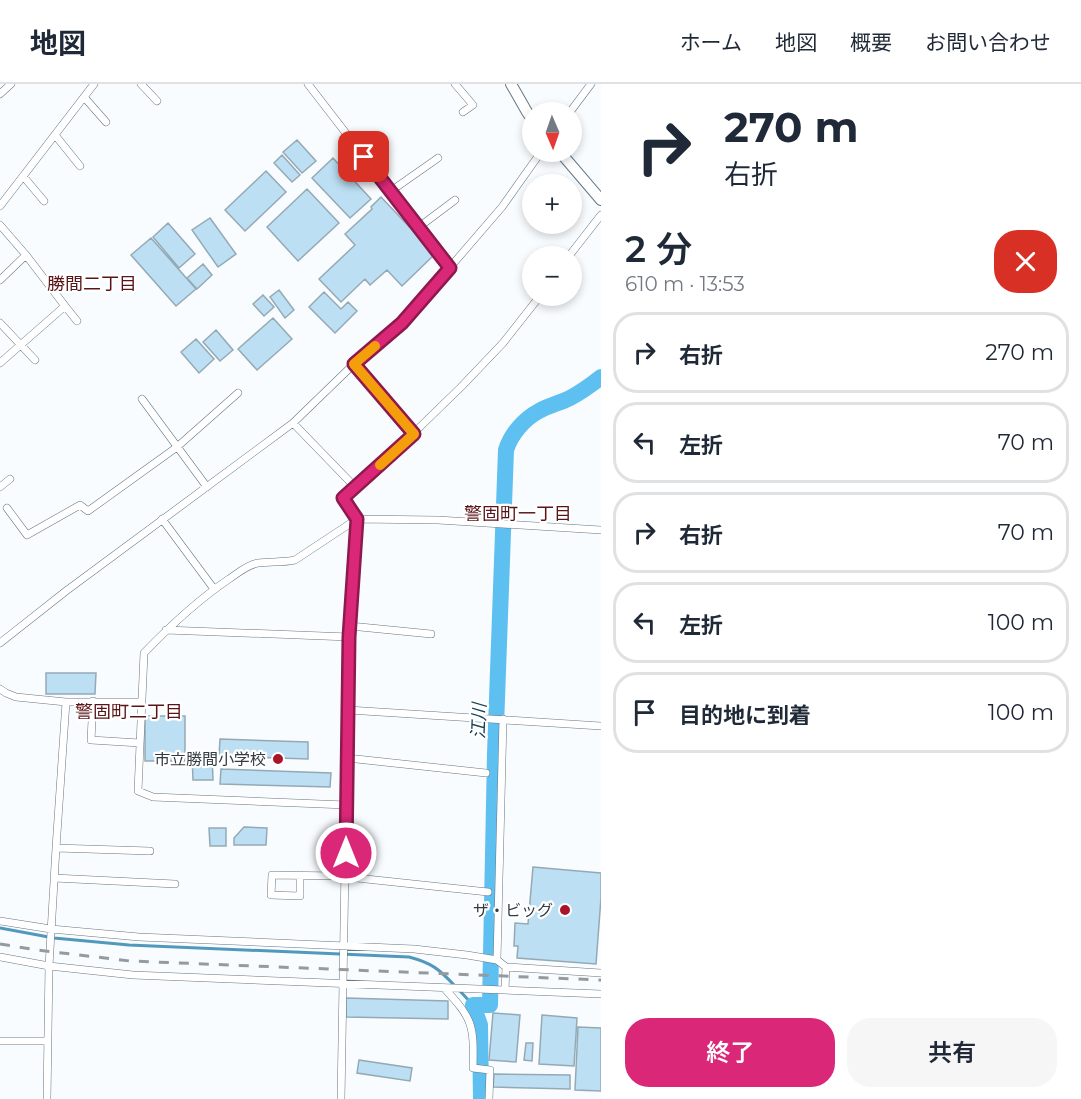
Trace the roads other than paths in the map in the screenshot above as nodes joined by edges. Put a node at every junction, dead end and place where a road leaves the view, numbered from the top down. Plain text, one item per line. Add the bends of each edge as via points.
1 (10, 84) edge
2 (94, 84) edge
3 (141, 84) edge
4 (308, 84) edge
5 (455, 84) edge
6 (511, 84) edge
7 (591, 84) edge
8 (0, 94) edge
9 (84, 97) junction
10 (158, 101) dead end
11 (578, 102) edge
12 (522, 105) edge
13 (463, 112) dead end
14 (106, 122) dead end
15 (55, 135) junction
16 (438, 158) dead end
17 (534, 162) edge
18 (569, 162) edge
19 (80, 166) dead end
20 (23, 176) junction
21 (391, 191) junction
22 (455, 200) dead end
23 (601, 200) edge
24 (44, 201) dead end
25 (0, 206) edge
26 (601, 215) edge
27 (0, 225) edge
28 (419, 227) junction
29 (577, 246) edge
30 (26, 255) junction
31 (450, 268) junction
32 (0, 280) edge
33 (65, 306) junction
34 (532, 306) edge
35 (77, 321) dead end
36 (0, 323) edge
37 (21, 345) junction
38 (35, 360) dead end
39 (0, 363) edge
40 (354, 364) junction
41 (238, 393) dead end
42 (142, 399) dead end
43 (293, 423) junction
44 (414, 434) junction
45 (177, 447) junction
46 (10, 479) dead end
47 (0, 487) edge
48 (207, 487) junction
49 (355, 487) junction
50 (7, 508) dead end
51 (162, 519) junction
52 (357, 519) junction
53 (601, 530) edge
54 (214, 589) junction
55 (350, 626) junction
56 (166, 630) junction
57 (430, 634) dead end
58 (349, 637) junction
59 (0, 643) edge
60 (0, 689) edge
61 (93, 701) junction
62 (66, 702) junction
63 (141, 702) junction
64 (348, 710) junction
65 (503, 719) junction
66 (601, 726) edge
67 (140, 743) junction
68 (347, 758) junction
69 (486, 773) dead end
70 (346, 805) junction
71 (56, 848) junction
72 (150, 851) dead end
73 (300, 875) junction
74 (346, 877) junction
75 (54, 878) junction
76 (175, 884) dead end
77 (488, 892) dead end
78 (0, 921) edge
79 (51, 929) junction
80 (344, 946) junction
81 (0, 957) edge
82 (497, 960) junction
83 (50, 966) junction
84 (506, 967) junction
85 (601, 973) edge
86 (343, 984) junction
87 (444, 988) junction
88 (505, 990) junction
89 (601, 994) edge
90 (0, 1041) edge
91 (48, 1041) junction
92 (47, 1099) edge
93 (341, 1099) edge
94 (489, 1099) edge

1 - 8 street
2 - 9 street
3 - 10 street
4 - 21 street
5 - 13 street via 472,105
6 - 12 street
7 - 11 street
9 - 14 street
9 - 15 street
15 - 19 street
15 - 20 street
16 - 21 street
17 - 31 street
18 - 23 street
20 - 24 street
20 - 25 street
21 - 28 street
22 - 28 street
26 - 29 street
27 - 30 street
28 - 31 street
30 - 32 street
30 - 33 street
31 - 40 street via 402,323
33 - 35 street
33 - 37 street
34 - 44 street via 503,343
36 - 37 street
37 - 38 street
37 - 39 street
40 - 43 street
40 - 44 street
41 - 45 street
42 - 45 street
43 - 48 street
43 - 49 street
44 - 49 street
45 - 48 street
45 - 50 street via 88,510 80,505 27,535
46 - 47 street
48 - 51 street
49 - 52 street via 343,498
51 - 54 street
51 - 59 street
52 - 53 street
52 - 54 street via 295,560 245,567
52 - 55 street
54 - 56 street
55 - 57 street
55 - 58 street
56 - 58 street
56 - 63 street via 144,652
58 - 64 street
60 - 62 street via 16,697
61 - 62 street
61 - 63 street
61 - 67 street via 91,740
62 - 71 street
63 - 67 street
64 - 65 street
64 - 68 street
65 - 66 street
65 - 82 street
67 - 70 street via 138,791 153,797
68 - 69 street
68 - 70 street
70 - 74 street
71 - 72 street
71 - 75 street
73 - 73 street via 272,875 272,895 300,896
73 - 74 street
74 - 77 street
74 - 80 street
75 - 76 street
75 - 79 street
78 - 79 street
79 - 80 street via 186,940
79 - 83 street
80 - 82 street via 414,949
80 - 86 street
81 - 83 street
82 - 84 street
83 - 86 street via 144,976
83 - 91 street
84 - 85 street
84 - 88 street
86 - 87 street
86 - 93 street
87 - 88 street
87 - 94 street via 470,1022 473,1068 490,1070
88 - 89 street
90 - 91 street
91 - 92 street

